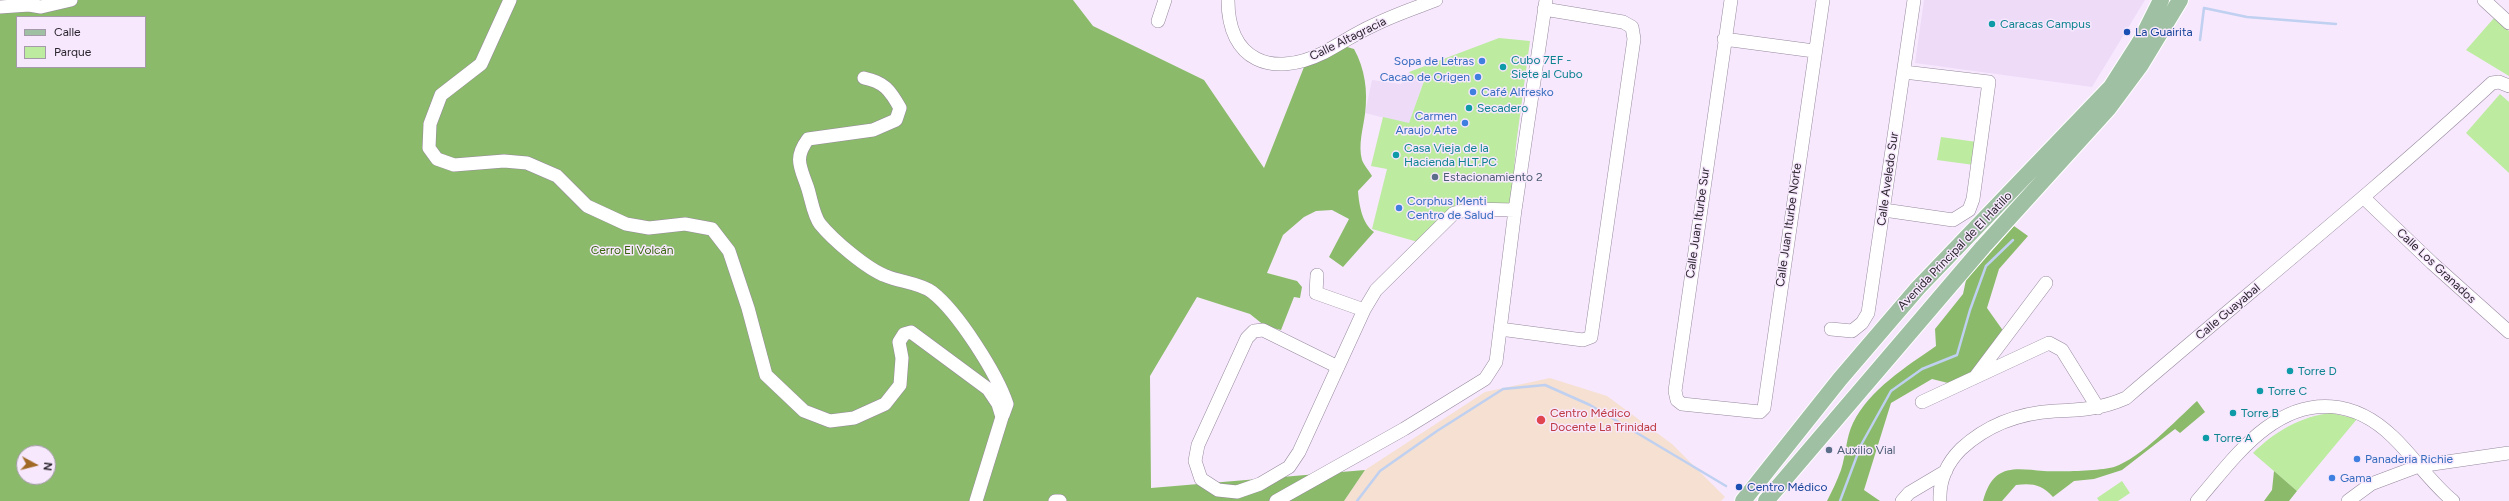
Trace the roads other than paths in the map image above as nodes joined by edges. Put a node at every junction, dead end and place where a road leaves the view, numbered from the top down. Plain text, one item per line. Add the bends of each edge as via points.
1 (71, 0) edge
2 (510, 0) edge
3 (1165, 0) edge
4 (1228, 0) edge
5 (1436, 0) edge
6 (1730, 0) edge
7 (1823, 0) edge
8 (1914, 0) edge
9 (2153, 0) edge
10 (2161, 0) edge
11 (2484, 0) edge
12 (2180, 2) edge
13 (1545, 5) edge
14 (1404, 6) edge
15 (0, 7) edge
16 (2150, 21) junction
17 (1158, 22) dead end
18 (2509, 23) edge
19 (1724, 39) junction
20 (1814, 51) junction
21 (1904, 72) junction
22 (864, 78) dead end
23 (2509, 86) edge
24 (2364, 198) junction
25 (1515, 210) junction
26 (1884, 210) junction
27 (1317, 275) dead end
28 (2046, 283) dead end
29 (1364, 310) junction
30 (1500, 329) junction
31 (1830, 329) dead end
32 (2509, 332) edge
33 (1338, 368) junction
34 (1975, 377) junction
35 (1922, 402) dead end
36 (2098, 408) junction
37 (1722, 409) joint
38 (1002, 417) junction
39 (2509, 453) edge
40 (2418, 466) junction
41 (1946, 471) junction
42 (976, 501) edge
43 (1055, 501) edge
44 (1060, 501) edge
45 (1276, 501) edge
46 (1743, 501) edge
47 (1766, 501) edge
48 (1902, 501) edge
49 (1940, 501) edge
50 (2197, 501) edge
51 (2348, 501) edge
52 (2453, 501) edge

1 - 15 street via 41,7
2 - 38 street via 481,64 441,94 430,124 428,148 437,159 454,165 527,163 558,176 587,206 626,224 649,228 685,224 712,229 729,252 748,308 766,375 804,411 830,421 854,418 885,404 900,385 902,358 899,342 904,334 911,332 988,389 998,404
3 - 17 street
4 - 14 street, Calle Altagracia via 1229,22 1237,42 1250,56 1269,63 1297,62 1310,58
5 - 14 street, Calle Altagracia
6 - 19 street, Calle Juan Iturbe Sur
7 - 20 street, Calle Juan Iturbe Norte
8 - 21 street, Calle Aveledo Sur
9 - 16 main road
10 - 16 main road, Avenida Principal de El Hatillo
11 - 18 street
12 - 47 main road, Avenida Principal de El Hatillo via 2140,66 2108,110 1982,247
13 - 25 street
13 - 30 street via 1623,22 1632,27 1634,39 1591,337 1583,340
16 - 46 main road, Avenida Principal de El Hatillo via 2121,72 2095,106 1918,288 1840,379
19 - 20 street
19 - 37 street, Calle Juan Iturbe Sur via 1675,391 1677,400 1682,404
20 - 37 street, Calle Juan Iturbe Norte via 1764,408 1760,412
21 - 26 street, Calle Aveledo Sur
21 - 26 street via 1989,82 1973,199 1969,210 1953,220
22 - 38 street via 878,80 892,94 900,108 896,120 873,130 808,139 798,159 819,223 861,261 885,276 931,291 974,340 1001,386 1007,404
23 - 24 street, Calle Guayabal via 2499,82 2492,83
24 - 32 street, Calle Los Granados
24 - 36 street, Calle Guayabal via 2291,256 2126,398
25 - 29 street via 1472,209 1454,213 1386,279
25 - 30 street
26 - 31 street, Calle Aveledo Sur via 1868,313 1862,323 1852,331
27 - 29 street via 1316,293
28 - 34 street
29 - 33 street
30 - 45 street via 1496,362 1485,379 1404,429
33 - 33 street via 1289,467 1260,484 1237,492 1218,490 1201,479 1196,461 1198,445 1239,354 1247,338 1254,331 1263,330
34 - 35 street
34 - 36 street via 2049,343 2062,350
36 - 41 street, Calle Guayabal via 2053,411 1999,423 1977,435 1952,459
38 - 42 street
39 - 40 street
40 - 50 street via 2392,436 2363,414 2335,406 2308,408 2288,415 2265,428
40 - 51 street via 2371,484
40 - 52 street
41 - 48 street via 1909,493
41 - 49 street, Calle Guayabal via 1940,488
43 - 44 street

